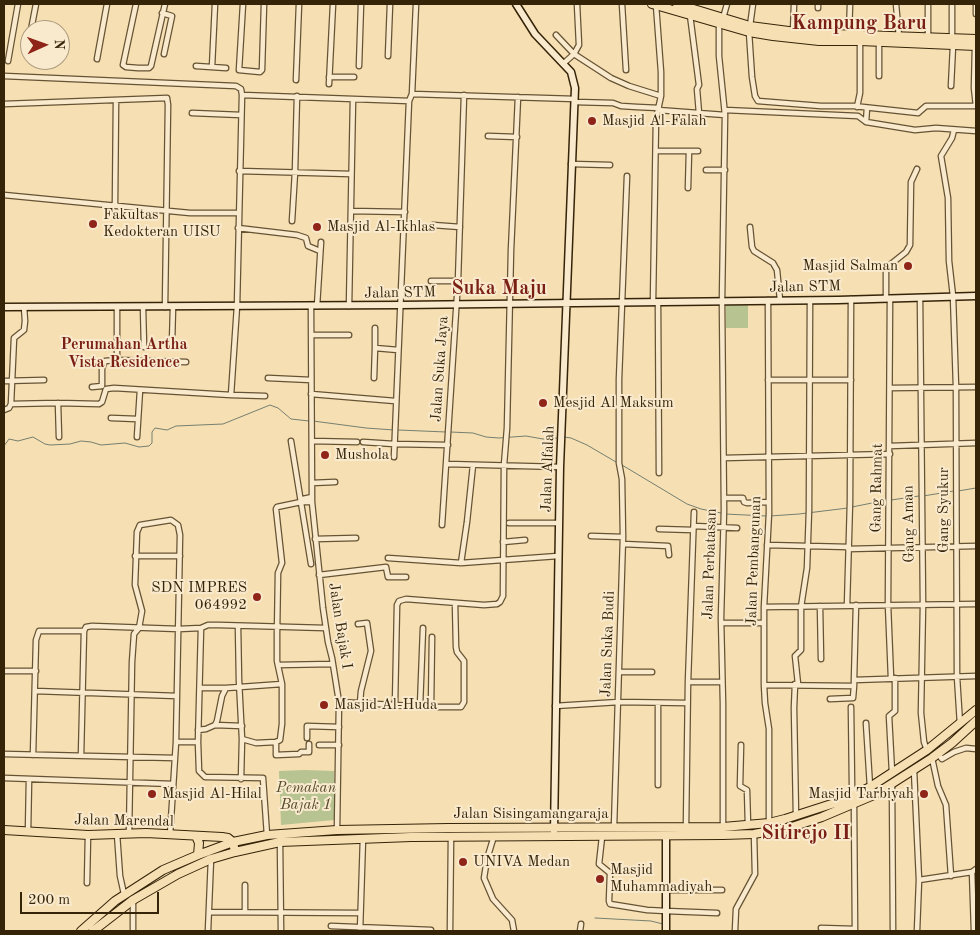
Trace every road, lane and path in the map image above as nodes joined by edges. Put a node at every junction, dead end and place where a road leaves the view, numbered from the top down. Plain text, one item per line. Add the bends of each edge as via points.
1 (18, 4) edge
2 (36, 4) edge
3 (107, 4) edge
4 (136, 4) edge
5 (164, 4) edge
6 (215, 4) edge
7 (243, 4) edge
8 (264, 4) edge
9 (299, 4) edge
10 (332, 4) edge
11 (361, 4) edge
12 (390, 4) edge
13 (416, 4) edge
14 (516, 4) edge
15 (577, 4) edge
16 (622, 4) edge
17 (654, 4) edge
18 (676, 4) edge
19 (727, 4) edge
20 (753, 4) edge
21 (794, 4) edge
22 (850, 4) edge
23 (896, 4) edge
24 (928, 4) edge
25 (952, 4) edge
26 (976, 4) edge
27 (162, 13) junction
28 (976, 14) edge
29 (690, 15) junction
30 (706, 16) junction
31 (33, 20) edge
32 (721, 20) junction
33 (749, 29) junction
34 (792, 32) junction
35 (556, 35) dead end
36 (899, 37) junction
37 (849, 38) junction
38 (860, 38) junction
39 (928, 38) junction
40 (879, 42) junction
41 (953, 42) junction
42 (976, 44) edge
43 (164, 54) dead end
44 (574, 54) junction
45 (388, 56) dead end
46 (97, 59) dead end
47 (8, 61) dead end
48 (564, 63) junction
49 (196, 66) dead end
50 (360, 66) dead end
51 (212, 67) junction
52 (226, 68) dead end
53 (626, 70) dead end
54 (4, 76) edge
55 (879, 76) dead end
56 (329, 77) junction
57 (354, 77) dead end
58 (296, 80) dead end
59 (329, 84) dead end
60 (951, 86) dead end
61 (412, 94) junction
62 (242, 95) junction
63 (464, 95) junction
64 (297, 96) junction
65 (661, 96) junction
66 (518, 97) junction
67 (353, 99) junction
68 (116, 100) junction
69 (575, 100) junction
70 (409, 101) junction
71 (4, 104) edge
72 (856, 106) junction
73 (976, 106) edge
74 (867, 108) junction
75 (658, 109) junction
76 (192, 113) dead end
77 (698, 113) junction
78 (725, 113) junction
79 (241, 115) junction
80 (854, 116) junction
81 (866, 122) junction
82 (954, 130) junction
83 (976, 131) edge
84 (488, 136) dead end
85 (517, 137) junction
86 (689, 150) junction
87 (698, 151) dead end
88 (656, 152) junction
89 (571, 164) junction
90 (610, 165) dead end
91 (917, 169) dead end
92 (706, 170) dead end
93 (724, 170) junction
94 (240, 171) junction
95 (296, 172) junction
96 (351, 174) junction
97 (627, 176) dead end
98 (688, 188) dead end
99 (4, 195) edge
100 (115, 205) junction
101 (167, 210) junction
102 (351, 211) junction
103 (405, 212) junction
104 (238, 213) junction
105 (292, 221) dead end
106 (433, 225) dead end
107 (460, 227) junction
108 (750, 227) dead end
109 (238, 228) junction
110 (321, 242) dead end
111 (320, 252) junction
112 (431, 281) dead end
113 (458, 281) junction
114 (953, 296) junction
115 (976, 296) edge
116 (920, 297) junction
117 (888, 298) junction
118 (851, 299) junction
119 (768, 300) junction
120 (780, 300) junction
121 (810, 300) junction
122 (722, 301) junction
123 (622, 302) junction
124 (656, 302) junction
125 (510, 303) junction
126 (567, 303) junction
127 (457, 305) junction
128 (4, 306) edge
129 (237, 306) junction
130 (314, 306) junction
131 (349, 306) junction
132 (401, 306) junction
133 (24, 307) junction
134 (117, 307) junction
135 (143, 307) junction
136 (165, 307) junction
137 (173, 307) junction
138 (375, 328) dead end
139 (311, 335) junction
140 (349, 335) dead end
141 (172, 343) dead end
142 (144, 347) dead end
143 (375, 348) junction
144 (398, 350) junction
145 (117, 360) junction
146 (186, 362) dead end
147 (268, 378) dead end
148 (374, 378) dead end
149 (808, 379) junction
150 (44, 380) dead end
151 (311, 380) junction
152 (768, 380) junction
153 (851, 380) junction
154 (4, 381) edge
155 (11, 381) junction
156 (92, 387) dead end
157 (922, 387) junction
158 (956, 387) junction
159 (976, 387) edge
160 (890, 388) junction
161 (140, 390) junction
162 (311, 394) junction
163 (231, 395) junction
164 (265, 396) dead end
165 (395, 401) junction
166 (58, 403) junction
167 (12, 404) junction
168 (4, 410) edge
169 (111, 418) dead end
170 (137, 419) junction
171 (137, 436) dead end
172 (59, 437) dead end
173 (291, 441) dead end
174 (312, 441) junction
175 (357, 442) dead end
176 (363, 442) dead end
177 (976, 443) edge
178 (394, 444) junction
179 (448, 444) junction
180 (956, 444) junction
181 (890, 446) junction
182 (921, 446) junction
183 (890, 454) junction
184 (850, 455) junction
185 (809, 456) junction
186 (394, 457) dead end
187 (768, 457) junction
188 (724, 458) junction
189 (447, 464) junction
190 (474, 465) junction
191 (504, 465) junction
192 (560, 467) junction
193 (659, 473) dead end
194 (335, 482) dead end
195 (312, 483) junction
196 (724, 498) junction
197 (312, 500) junction
198 (301, 502) junction
199 (768, 502) junction
200 (694, 512) dead end
201 (509, 523) dead end
202 (559, 523) junction
203 (442, 525) dead end
204 (724, 526) junction
205 (694, 528) junction
206 (737, 528) dead end
207 (659, 530) dead end
208 (591, 536) dead end
209 (356, 538) dead end
210 (623, 538) junction
211 (315, 539) junction
212 (525, 540) dead end
213 (502, 542) junction
214 (623, 544) junction
215 (767, 545) junction
216 (808, 546) junction
217 (956, 546) junction
218 (976, 546) edge
219 (922, 547) junction
220 (849, 548) junction
221 (889, 548) junction
222 (669, 555) dead end
223 (135, 556) junction
224 (180, 556) junction
225 (558, 556) junction
226 (388, 558) dead end
227 (503, 560) junction
228 (461, 563) junction
229 (311, 564) dead end
230 (319, 575) junction
231 (406, 577) dead end
232 (455, 603) junction
233 (888, 604) junction
234 (976, 604) edge
235 (856, 605) junction
236 (922, 605) junction
237 (957, 605) junction
238 (820, 606) junction
239 (847, 606) junction
240 (801, 607) junction
241 (764, 608) junction
242 (721, 623) junction
243 (764, 623) junction
244 (358, 624) dead end
245 (238, 626) junction
246 (277, 626) junction
247 (139, 628) junction
248 (201, 628) junction
249 (325, 628) junction
250 (423, 628) dead end
251 (179, 629) junction
252 (84, 631) junction
253 (432, 637) dead end
254 (821, 658) dead end
255 (333, 664) junction
256 (278, 665) junction
257 (4, 671) edge
258 (36, 671) junction
259 (619, 672) junction
260 (652, 672) dead end
261 (976, 676) edge
262 (921, 677) junction
263 (957, 677) junction
264 (893, 678) junction
265 (854, 680) junction
266 (688, 682) junction
267 (722, 682) junction
268 (282, 684) junction
269 (796, 684) junction
270 (764, 685) junction
271 (854, 686) junction
272 (239, 687) junction
273 (200, 688) junction
274 (226, 688) junction
275 (35, 691) junction
276 (82, 692) junction
277 (132, 694) junction
278 (177, 696) junction
279 (830, 699) dead end
280 (338, 702) junction
281 (618, 702) junction
282 (360, 703) junction
283 (658, 703) junction
284 (687, 703) junction
285 (395, 705) junction
286 (420, 706) junction
287 (555, 706) junction
288 (430, 707) junction
289 (851, 707) dead end
290 (976, 710) edge
291 (976, 722) edge
292 (866, 723) dead end
293 (960, 724) junction
294 (215, 725) junction
295 (242, 726) junction
296 (339, 726) junction
297 (198, 730) junction
298 (307, 738) dead end
299 (242, 739) junction
300 (176, 742) junction
301 (198, 742) junction
302 (276, 742) junction
303 (309, 744) dead end
304 (339, 745) junction
305 (741, 745) dead end
306 (319, 746) dead end
307 (976, 749) edge
308 (927, 750) junction
309 (4, 754) edge
310 (33, 755) junction
311 (81, 756) junction
312 (935, 756) junction
313 (129, 758) junction
314 (175, 758) junction
315 (914, 770) junction
316 (892, 774) junction
317 (4, 778) edge
318 (241, 778) junction
319 (29, 780) junction
320 (130, 782) junction
321 (173, 784) junction
322 (658, 784) dead end
323 (892, 784) junction
324 (870, 787) junction
325 (855, 795) junction
326 (854, 804) junction
327 (805, 814) junction
328 (796, 816) junction
329 (808, 822) junction
330 (769, 823) junction
331 (748, 825) junction
332 (554, 827) junction
333 (614, 827) junction
334 (686, 827) junction
335 (723, 827) junction
336 (4, 830) edge
337 (338, 830) junction
338 (28, 832) junction
339 (88, 834) junction
340 (117, 834) junction
341 (129, 834) junction
342 (754, 834) junction
343 (170, 835) junction
344 (267, 835) junction
345 (196, 836) junction
346 (494, 836) junction
347 (554, 836) junction
348 (666, 836) junction
349 (451, 837) junction
350 (602, 837) junction
351 (363, 838) junction
352 (233, 842) junction
353 (280, 842) junction
354 (243, 845) junction
355 (234, 852) junction
356 (198, 855) junction
357 (211, 860) junction
358 (974, 871) edge
359 (951, 876) junction
360 (919, 880) junction
361 (87, 883) dead end
362 (245, 885) dead end
363 (666, 890) junction
364 (722, 890) dead end
365 (124, 894) junction
366 (974, 896) edge
367 (134, 900) junction
368 (666, 911) junction
369 (209, 912) junction
370 (245, 912) junction
371 (282, 912) junction
372 (360, 913) junction
373 (717, 913) dead end
374 (975, 919) edge
375 (581, 924) dead end
376 (331, 926) dead end
377 (821, 928) dead end
378 (360, 929) edge
379 (432, 930) edge
380 (855, 930) edge
381 (80, 931) edge
382 (93, 931) edge
383 (133, 931) edge
384 (208, 931) edge
385 (281, 931) edge
386 (450, 931) edge
387 (514, 931) edge
388 (580, 931) edge
389 (666, 931) edge
390 (735, 931) edge
391 (893, 931) edge
392 (917, 931) edge
393 (974, 931) edge

1 - 47 street
2 - 31 street
3 - 46 street
4 - 27 street via 124,67 151,66
5 - 27 street
6 - 51 street
7 - 8 street via 239,70 260,72
9 - 58 street
10 - 56 street
11 - 50 street
12 - 45 street
13 - 61 street
14 - 48 street, Jalan Alfalah via 534,34
15 - 44 street via 579,43
16 - 53 street
17 - 29 main road
17 - 65 street
18 - 30 main road
19 - 32 street, Jalan Perbatasan
20 - 33 street
21 - 34 street
22 - 37 street
23 - 36 street
24 - 39 street
25 - 41 street
26 - 28 street
27 - 43 street via 172,16
29 - 30 main road
29 - 77 street via 699,85
30 - 32 main road
32 - 33 main road
32 - 78 street, Jalan Perbatasan via 719,56
33 - 34 main road
33 - 37 main road via 806,40
33 - 72 street via 752,77 758,101
34 - 37 main road
35 - 44 street
36 - 38 main road
36 - 39 main road
37 - 38 main road
38 - 40 main road
38 - 72 street via 860,93
39 - 41 main road
40 - 41 main road
40 - 55 street
41 - 42 main road
41 - 60 street
42 - 73 street
44 - 48 street
44 - 65 street via 611,78
48 - 69 street, Jalan Alfalah via 574,78
49 - 51 street
51 - 52 street
54 - 62 street via 236,86
56 - 57 street
56 - 59 street
61 - 63 street
61 - 70 street
62 - 64 street
62 - 79 street
63 - 66 street
63 - 107 street, Jalan Suka Jaya
64 - 67 street
64 - 95 street
65 - 75 street
66 - 69 street
66 - 85 street
67 - 70 street
67 - 96 street
68 - 71 street
68 - 100 street
68 - 101 street via 167,98
69 - 75 street
69 - 89 street, Jalan Alfalah
70 - 103 street
72 - 74 street
72 - 80 street
73 - 74 street via 926,106 918,113
74 - 81 street
75 - 77 street
75 - 88 street
76 - 79 street
77 - 78 street
78 - 80 street
78 - 93 street, Jalan Perbatasan
79 - 94 street
80 - 81 street via 861,116
81 - 82 street via 915,130
82 - 83 street
82 - 114 street, Gang Syukur via 941,156 948,198
84 - 85 street
85 - 125 street
86 - 87 street
86 - 88 street
86 - 98 street
88 - 124 street
89 - 90 street
89 - 126 street, Jalan Alfalah
91 - 117 street, Gang Rahmat via 911,182 910,245 886,268
92 - 93 street
93 - 122 street, Jalan Perbatasan
94 - 95 street
94 - 104 street
95 - 96 street
95 - 105 street
96 - 102 street
97 - 123 street, Jalan Suka Budi
99 - 100 street
100 - 101 street
101 - 104 street
101 - 136 street
102 - 103 street
102 - 131 street
103 - 132 street
104 - 109 street
106 - 107 street
107 - 113 street, Jalan Suka Jaya
108 - 120 street via 754,251 773,263 777,270
109 - 111 street via 297,235 306,238 308,246
109 - 129 street
110 - 111 street, Jalan Bajak I
111 - 130 street, Jalan Bajak I
112 - 113 street
113 - 127 street, Jalan Suka Jaya
114 - 115 street, Jalan STM
114 - 116 street, Jalan STM
114 - 158 street, Gang Syukur
116 - 117 street, Jalan STM
116 - 157 street, Gang Aman
117 - 118 street, Jalan STM
117 - 160 street, Gang Rahmat
118 - 121 street, Jalan STM
118 - 153 street
119 - 120 street, Jalan STM
119 - 122 street, Jalan STM
119 - 152 street, Jalan Pembangunan
120 - 121 street, Jalan STM
121 - 149 street
122 - 124 street, Jalan STM
122 - 188 street, Jalan Perbatasan
123 - 124 street, Jalan STM
123 - 126 street, Jalan STM
123 - 210 street, Jalan Suka Budi via 619,463
124 - 193 street
125 - 126 street, Jalan STM
125 - 127 street, Jalan STM
125 - 191 street
126 - 192 street, Jalan Alfalah
127 - 132 street, Jalan STM
127 - 179 street, Jalan Suka Jaya
128 - 133 street, Jalan STM
129 - 130 street, Jalan STM
129 - 137 street, Jalan STM
129 - 163 street
130 - 131 street, Jalan STM
130 - 139 street, Jalan Bajak I
131 - 132 street, Jalan STM
132 - 144 street
133 - 134 street, Jalan STM
133 - 155 street via 24,330 14,338
134 - 135 street, Jalan STM
134 - 145 street
135 - 136 street, Jalan STM
135 - 142 street
136 - 137 street, Jalan STM
137 - 141 street
138 - 143 street
139 - 140 street
139 - 151 street, Jalan Bajak I
143 - 144 street
143 - 148 street
144 - 165 street
145 - 146 street
145 - 156 street via 105,361 102,386
147 - 151 street
149 - 152 street
149 - 153 street
149 - 185 street
150 - 155 street
151 - 162 street, Jalan Bajak I
152 - 187 street, Jalan Pembangunan
153 - 184 street
154 - 155 street
155 - 167 street
157 - 158 street
157 - 160 street
157 - 182 street, Gang Aman
158 - 159 street
158 - 180 street, Gang Syukur
160 - 181 street, Gang Rahmat
161 - 163 street
161 - 166 street via 109,388 99,404
161 - 170 street
162 - 165 street
162 - 174 street, Jalan Bajak I
163 - 164 street
165 - 178 street
166 - 167 street
166 - 172 street
167 - 168 street
169 - 170 street
170 - 171 street
173 - 198 street
174 - 175 street
174 - 195 street, Jalan Bajak I
176 - 178 street
177 - 180 street
178 - 179 street
178 - 186 street
179 - 189 street, Jalan Suka Jaya
180 - 182 street
180 - 217 street, Gang Syukur
181 - 182 street
181 - 183 street, Gang Rahmat
182 - 219 street, Gang Aman
183 - 184 street
183 - 221 street, Gang Rahmat
184 - 185 street
184 - 220 street
185 - 187 street
185 - 216 street
187 - 188 street
187 - 199 street, Jalan Pembangunan
188 - 196 street, Jalan Perbatasan
189 - 190 street
189 - 203 street, Jalan Suka Jaya
190 - 191 street
190 - 228 street
191 - 192 street
191 - 213 street
192 - 202 street, Jalan Alfalah
194 - 195 street
195 - 197 street, Jalan Bajak I
196 - 199 street via 743,498 747,503
196 - 204 street, Jalan Perbatasan
197 - 198 street
197 - 211 street, Jalan Bajak I
198 - 229 street
198 - 246 street via 276,509 282,563 278,573
199 - 215 street, Jalan Pembangunan
200 - 205 street
201 - 202 street
202 - 225 street, Jalan Alfalah
204 - 205 street
204 - 206 street
204 - 242 street, Jalan Perbatasan
205 - 207 street
205 - 266 street
208 - 210 street
209 - 211 street
210 - 214 street, Jalan Suka Budi
211 - 230 street, Jalan Bajak I
212 - 213 street
213 - 227 street
214 - 222 street via 668,546
214 - 259 street, Jalan Suka Budi
215 - 216 street
215 - 241 street, Jalan Pembangunan
216 - 220 street
216 - 240 street
217 - 218 street
217 - 219 street
217 - 237 street, Gang Syukur
219 - 221 street
219 - 236 street, Gang Aman
220 - 221 street
220 - 239 street
221 - 233 street, Gang Rahmat
223 - 224 street
223 - 224 street via 140,525 171,520 178,525
223 - 247 street via 135,585 142,610
224 - 251 street
225 - 227 street
225 - 287 street, Jalan Alfalah
226 - 228 street
227 - 228 street
227 - 232 street via 503,596 500,602 484,605
230 - 231 street via 386,567 388,577
230 - 249 street, Jalan Bajak I
232 - 285 street via 399,601
232 - 288 street via 456,647 464,661 464,704
233 - 235 street
233 - 236 street
233 - 264 street, Gang Rahmat
234 - 237 street
235 - 239 street
235 - 265 street
236 - 237 street
236 - 262 street, Gang Aman
237 - 263 street, Gang Syukur
238 - 239 street
238 - 240 street
238 - 254 street
240 - 241 street
240 - 269 street via 801,650 795,656
241 - 243 street, Jalan Pembangunan
242 - 243 street
242 - 267 street, Jalan Perbatasan
243 - 270 street, Jalan Pembangunan
244 - 282 street via 368,623 370,651
245 - 246 street
245 - 248 street via 208,625
245 - 272 street
246 - 249 street
246 - 256 street
247 - 251 street
247 - 252 street via 92,626
247 - 277 street via 134,637
248 - 251 street
248 - 273 street
249 - 255 street, Jalan Bajak I
250 - 286 street
251 - 278 street
252 - 258 street via 38,632
252 - 276 street
253 - 288 street
255 - 256 street
255 - 280 street, Jalan Bajak I
256 - 268 street
257 - 258 street
258 - 275 street
259 - 260 street
259 - 281 street, Jalan Suka Budi
261 - 263 street
262 - 263 street
262 - 264 street
262 - 308 street, Gang Aman via 923,732
263 - 293 street, Gang Syukur
264 - 265 street
264 - 316 street, Gang Rahmat via 896,711 889,716
265 - 271 street
266 - 267 street
266 - 284 street
267 - 335 street, Jalan Perbatasan
268 - 272 street
268 - 302 street via 282,724 280,740
269 - 270 street
269 - 271 street
269 - 328 street
270 - 330 street, Jalan Pembangunan via 770,729
271 - 279 street via 853,698
272 - 274 street
272 - 295 street
273 - 274 street
273 - 297 street
274 - 294 street
275 - 276 street
275 - 310 street
276 - 277 street
276 - 311 street
277 - 278 street
277 - 313 street
278 - 300 street
280 - 282 street
280 - 296 street, Jalan Bajak I
281 - 283 street
281 - 287 street
281 - 333 street, Jalan Suka Budi
282 - 285 street
283 - 284 street
283 - 322 street
284 - 334 street
285 - 286 street
286 - 288 street
287 - 332 street, Jalan Alfalah
289 - 325 street via 852,786
290 - 293 main road, Jalan Sisingamangaraja
291 - 312 main road, Jalan Sisingamangaraja
292 - 324 street
293 - 308 main road, Jalan Sisingamangaraja
294 - 295 street
294 - 297 street
295 - 299 street
296 - 298 street via 307,726
296 - 304 street, Jalan Bajak I
297 - 301 street
299 - 302 street via 256,743
299 - 318 street
300 - 301 street
300 - 314 street
301 - 318 street via 198,768 202,775
302 - 303 street via 276,755 309,752
304 - 306 street
304 - 337 street, Jalan Bajak I
305 - 331 street via 740,786 747,790
307 - 312 street via 966,748 942,759
308 - 316 main road, Jalan Sisingamangaraja
309 - 310 street
310 - 311 street
311 - 313 street
312 - 315 main road, Jalan Sisingamangaraja
312 - 359 street via 938,786 946,805
313 - 314 street
313 - 320 street
314 - 321 street
315 - 323 main road, Jalan Sisingamangaraja
315 - 360 street
316 - 324 main road, Jalan Sisingamangaraja
317 - 319 street
318 - 344 street via 263,778
319 - 320 street
319 - 338 street
320 - 321 street
320 - 341 street
321 - 343 street
323 - 326 main road, Jalan Sisingamangaraja
323 - 391 street
324 - 325 main road, Jalan Sisingamangaraja
325 - 327 main road, Jalan Sisingamangaraja
326 - 329 main road, Jalan Sisingamangaraja
326 - 380 street
327 - 328 main road, Jalan Sisingamangaraja
327 - 329 main road
328 - 330 main road, Jalan Sisingamangaraja
329 - 342 main road, Jalan Sisingamangaraja
330 - 331 main road, Jalan Sisingamangaraja
331 - 335 main road, Jalan Sisingamangaraja
332 - 333 main road, Jalan Sisingamangaraja
332 - 337 main road, Jalan Sisingamangaraja
332 - 347 street, Jalan Alfalah
333 - 334 main road, Jalan Sisingamangaraja
334 - 335 main road, Jalan Sisingamangaraja
336 - 338 main road, Jalan Marendal
337 - 344 main road, Jalan Sisingamangaraja
338 - 339 main road, Jalan Marendal
339 - 340 main road, Jalan Marendal
339 - 361 street
340 - 341 main road, Jalan Marendal
340 - 365 street
341 - 343 main road, Jalan Marendal
342 - 348 main road, Jalan Sisingamangaraja
342 - 390 street via 755,874 736,909
343 - 345 main road, Jalan Marendal
344 - 354 main road, Jalan Sisingamangaraja
345 - 352 main road, Jalan Marendal via 228,838
345 - 356 main road
346 - 347 main road, Jalan Sisingamangaraja
346 - 349 main road, Jalan Sisingamangaraja
346 - 387 street via 484,878 493,899 512,920
347 - 350 main road, Jalan Sisingamangaraja
348 - 350 main road, Jalan Sisingamangaraja
348 - 363 street
349 - 351 main road, Jalan Sisingamangaraja
349 - 386 street
350 - 368 street via 599,864 610,872 610,904
351 - 353 main road, Jalan Sisingamangaraja
351 - 372 street
352 - 354 main road, Jalan Sisingamangaraja
352 - 355 main road
352 - 356 main road, Jalan Sisingamangaraja
353 - 354 main road, Jalan Sisingamangaraja
353 - 371 street
354 - 355 main road, Jalan Sisingamangaraja
355 - 357 main road, Jalan Sisingamangaraja
356 - 365 main road, Jalan Sisingamangaraja via 163,870
357 - 367 main road, Jalan Sisingamangaraja via 178,874
357 - 369 street
358 - 359 street
358 - 366 street
359 - 360 street
360 - 392 street
362 - 370 street
363 - 364 street
363 - 368 street
365 - 381 main road, Jalan Sisingamangaraja
366 - 374 street
367 - 382 main road, Jalan Sisingamangaraja
367 - 383 street
368 - 373 street
368 - 389 street
369 - 370 street
369 - 384 street
370 - 371 street
371 - 372 street
371 - 385 street
372 - 378 street
374 - 393 street
375 - 388 street
376 - 378 street
377 - 380 street
378 - 379 street

